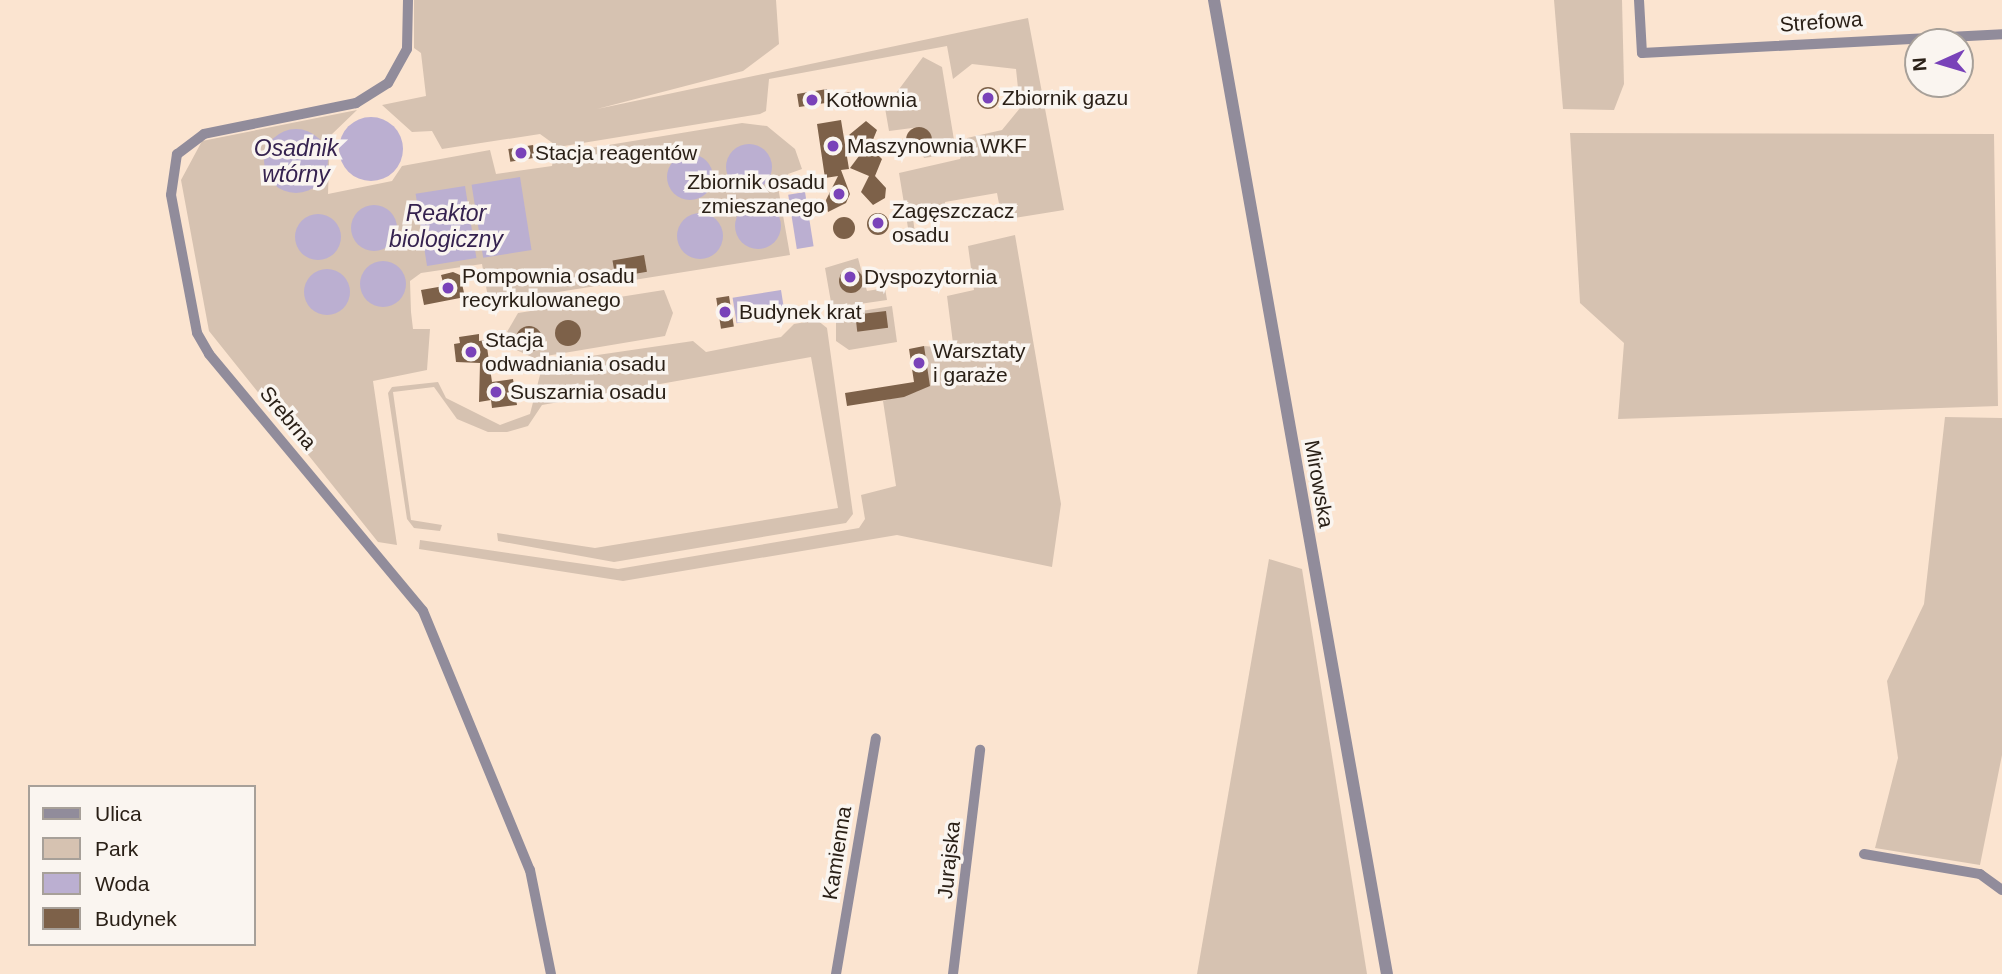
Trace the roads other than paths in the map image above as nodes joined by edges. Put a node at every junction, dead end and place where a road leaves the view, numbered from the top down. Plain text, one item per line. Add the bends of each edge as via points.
1 (408, 0) edge
2 (1214, 0) edge
3 (1639, 0) edge
4 (2002, 34) edge
5 (876, 738) dead end
6 (980, 750) dead end
7 (1864, 854) dead end
8 (2002, 890) edge
9 (551, 974) edge
10 (836, 974) edge
11 (953, 974) edge
12 (1387, 974) edge

1 - 9 street, Srebrna via 407,49 388,83 356,103 204,134 177,154 172,195 197,333 209,354 423,611 530,870
2 - 12 street, Mirowska
3 - 4 street, Strefowa via 1642,53
5 - 10 street, Kamienna
6 - 11 street, Jurajska
7 - 8 street via 1980,874

